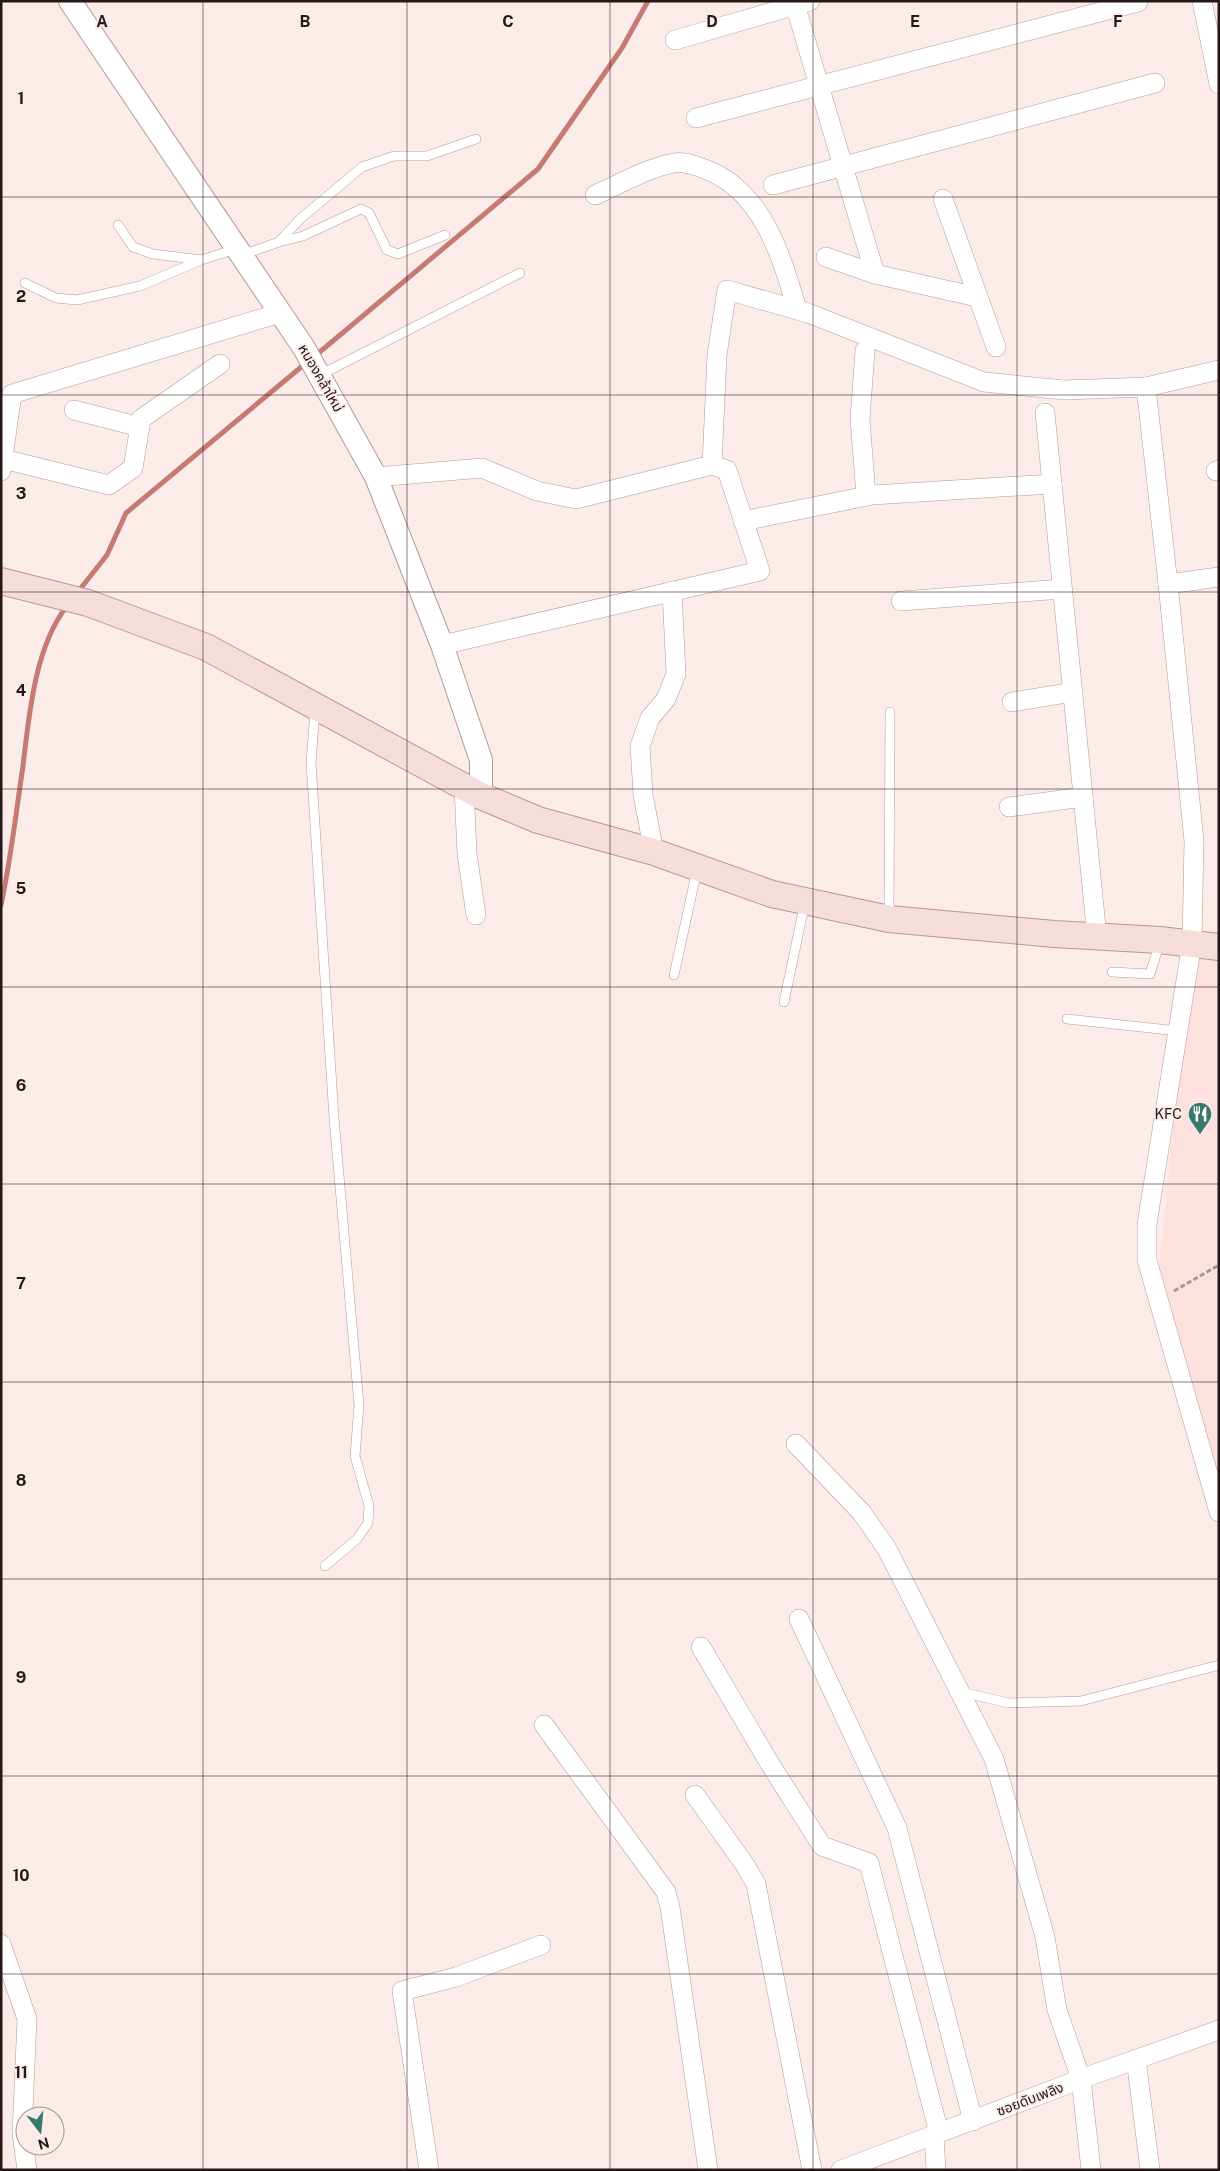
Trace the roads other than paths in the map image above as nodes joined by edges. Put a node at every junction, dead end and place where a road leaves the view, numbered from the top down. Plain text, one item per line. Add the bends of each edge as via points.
1 (70, 1) edge
2 (1138, 2) edge
3 (800, 3) edge
4 (1208, 6) edge
5 (675, 40) dead end
6 (1156, 83) dead end
7 (1219, 84) edge
8 (819, 85) junction
9 (696, 118) dead end
10 (476, 139) dead end
11 (843, 165) junction
12 (773, 185) dead end
13 (596, 195) dead end
14 (943, 199) dead end
15 (118, 225) dead end
16 (445, 235) dead end
17 (279, 242) junction
18 (239, 252) junction
19 (826, 257) dead end
20 (201, 260) junction
21 (520, 273) dead end
22 (875, 274) junction
23 (24, 283) dead end
24 (977, 297) junction
25 (798, 310) junction
26 (280, 313) junction
27 (996, 347) dead end
28 (866, 350) dead end
29 (220, 364) dead end
30 (1219, 370) edge
31 (319, 372) junction
32 (1146, 387) junction
33 (74, 410) dead end
34 (1045, 413) dead end
35 (140, 427) junction
36 (2, 465) edge
37 (712, 465) junction
38 (376, 477) junction
39 (1052, 484) junction
40 (866, 496) junction
41 (743, 521) junction
42 (1219, 577) edge
43 (1, 581) edge
44 (1168, 584) junction
45 (1062, 588) junction
46 (672, 591) junction
47 (900, 601) dead end
48 (442, 644) junction
49 (1073, 692) junction
50 (1012, 702) dead end
51 (316, 708) junction
52 (890, 712) dead end
53 (472, 792) junction
54 (1083, 797) junction
55 (1009, 807) dead end
56 (654, 852) junction
57 (698, 868) junction
58 (805, 902) junction
59 (476, 915) dead end
60 (889, 919) junction
61 (1097, 937) junction
62 (1160, 940) junction
63 (1192, 943) junction
64 (1219, 947) edge
65 (1112, 972) dead end
66 (674, 974) dead end
67 (784, 1002) dead end
68 (1067, 1019) dead end
69 (1178, 1031) junction
70 (796, 1444) dead end
71 (1219, 1512) edge
72 (325, 1566) dead end
73 (799, 1619) dead end
74 (701, 1647) dead end
75 (1219, 1665) edge
76 (959, 1691) junction
77 (544, 1725) dead end
78 (694, 1795) dead end
79 (1, 1944) edge
80 (541, 1946) dead end
81 (1219, 2030) edge
82 (1136, 2059) junction
83 (1081, 2079) junction
84 (973, 2121) junction
85 (937, 2134) junction
86 (27, 2170) edge
87 (429, 2170) edge
88 (708, 2170) edge
89 (812, 2170) edge
90 (841, 2170) edge
91 (936, 2170) edge
92 (1091, 2170) edge
93 (1150, 2170) edge

1 - 18 street, หนองคล้าใหม่
2 - 8 street
3 - 5 street
3 - 8 street
4 - 7 street
6 - 11 street
8 - 9 street
8 - 11 street
10 - 17 lane via 427,156 394,156 362,167 299,220
11 - 12 street
11 - 22 street
13 - 25 street via 675,163 693,164 712,171 734,184 756,207 769,232
14 - 24 street
15 - 20 lane via 133,247 153,254
16 - 17 lane via 398,254 387,250 369,213 362,209 303,236
17 - 18 lane
18 - 20 lane
18 - 26 street, หนองคล้าใหม่
19 - 22 street
20 - 23 lane via 140,286 77,300 56,298
21 - 31 lane
22 - 24 street
24 - 27 street
25 - 32 street via 984,382 1064,390
25 - 37 street via 727,290 717,355
26 - 31 street, หนองคล้าใหม่
26 - 36 street via 12,394
28 - 40 street via 860,419
29 - 35 street via 141,419
30 - 32 street
31 - 38 street, หนองคล้าใหม่
32 - 44 street
33 - 35 street
34 - 39 street
35 - 36 street via 133,468 109,485
37 - 38 street via 576,499 537,491 482,468
37 - 41 street via 727,470
38 - 48 street, หนองคล้าใหม่
39 - 40 street
39 - 45 street
40 - 41 street
41 - 46 street via 760,571
42 - 44 street
43 - 51 main road via 88,603 206,647
44 - 63 street via 1194,841
45 - 47 street
45 - 49 street
46 - 48 street
46 - 56 street via 676,674 666,699 650,718 640,746 643,795
48 - 53 street, หนองคล้าใหม่ via 482,760
49 - 50 street
49 - 54 street
51 - 53 main road
51 - 72 lane via 311,763 334,1118 358,1405 355,1456 369,1506 368,1523 358,1539
52 - 60 lane
53 - 56 main road via 538,820
53 - 59 street via 467,854
54 - 55 street
54 - 61 street
56 - 57 main road
57 - 58 main road
57 - 66 lane
58 - 60 main road
58 - 67 lane
60 - 61 main road
61 - 62 main road
62 - 63 main road
62 - 65 lane via 1150,974
63 - 64 main road
63 - 69 street
68 - 69 lane
69 - 71 street via 1147,1224 1147,1260
70 - 76 street via 862,1513 887,1549
73 - 84 street via 897,1828
74 - 85 street via 822,1846 869,1863
75 - 76 lane via 1081,1701 1008,1703
76 - 83 street via 994,1759 1044,1938 1057,2010
77 - 88 street via 666,1892
78 - 89 street via 756,1884
79 - 86 street via 27,2019 22,2134
80 - 87 street via 456,1977 402,1991
81 - 82 street, ซอยดับเพลิง
82 - 83 street, ซอยดับเพลิง
82 - 93 street
83 - 84 street, ซอยดับเพลิง
83 - 92 street
84 - 85 street, ซอยดับเพลิง
85 - 90 street, ซอยดับเพลิง
85 - 91 street

